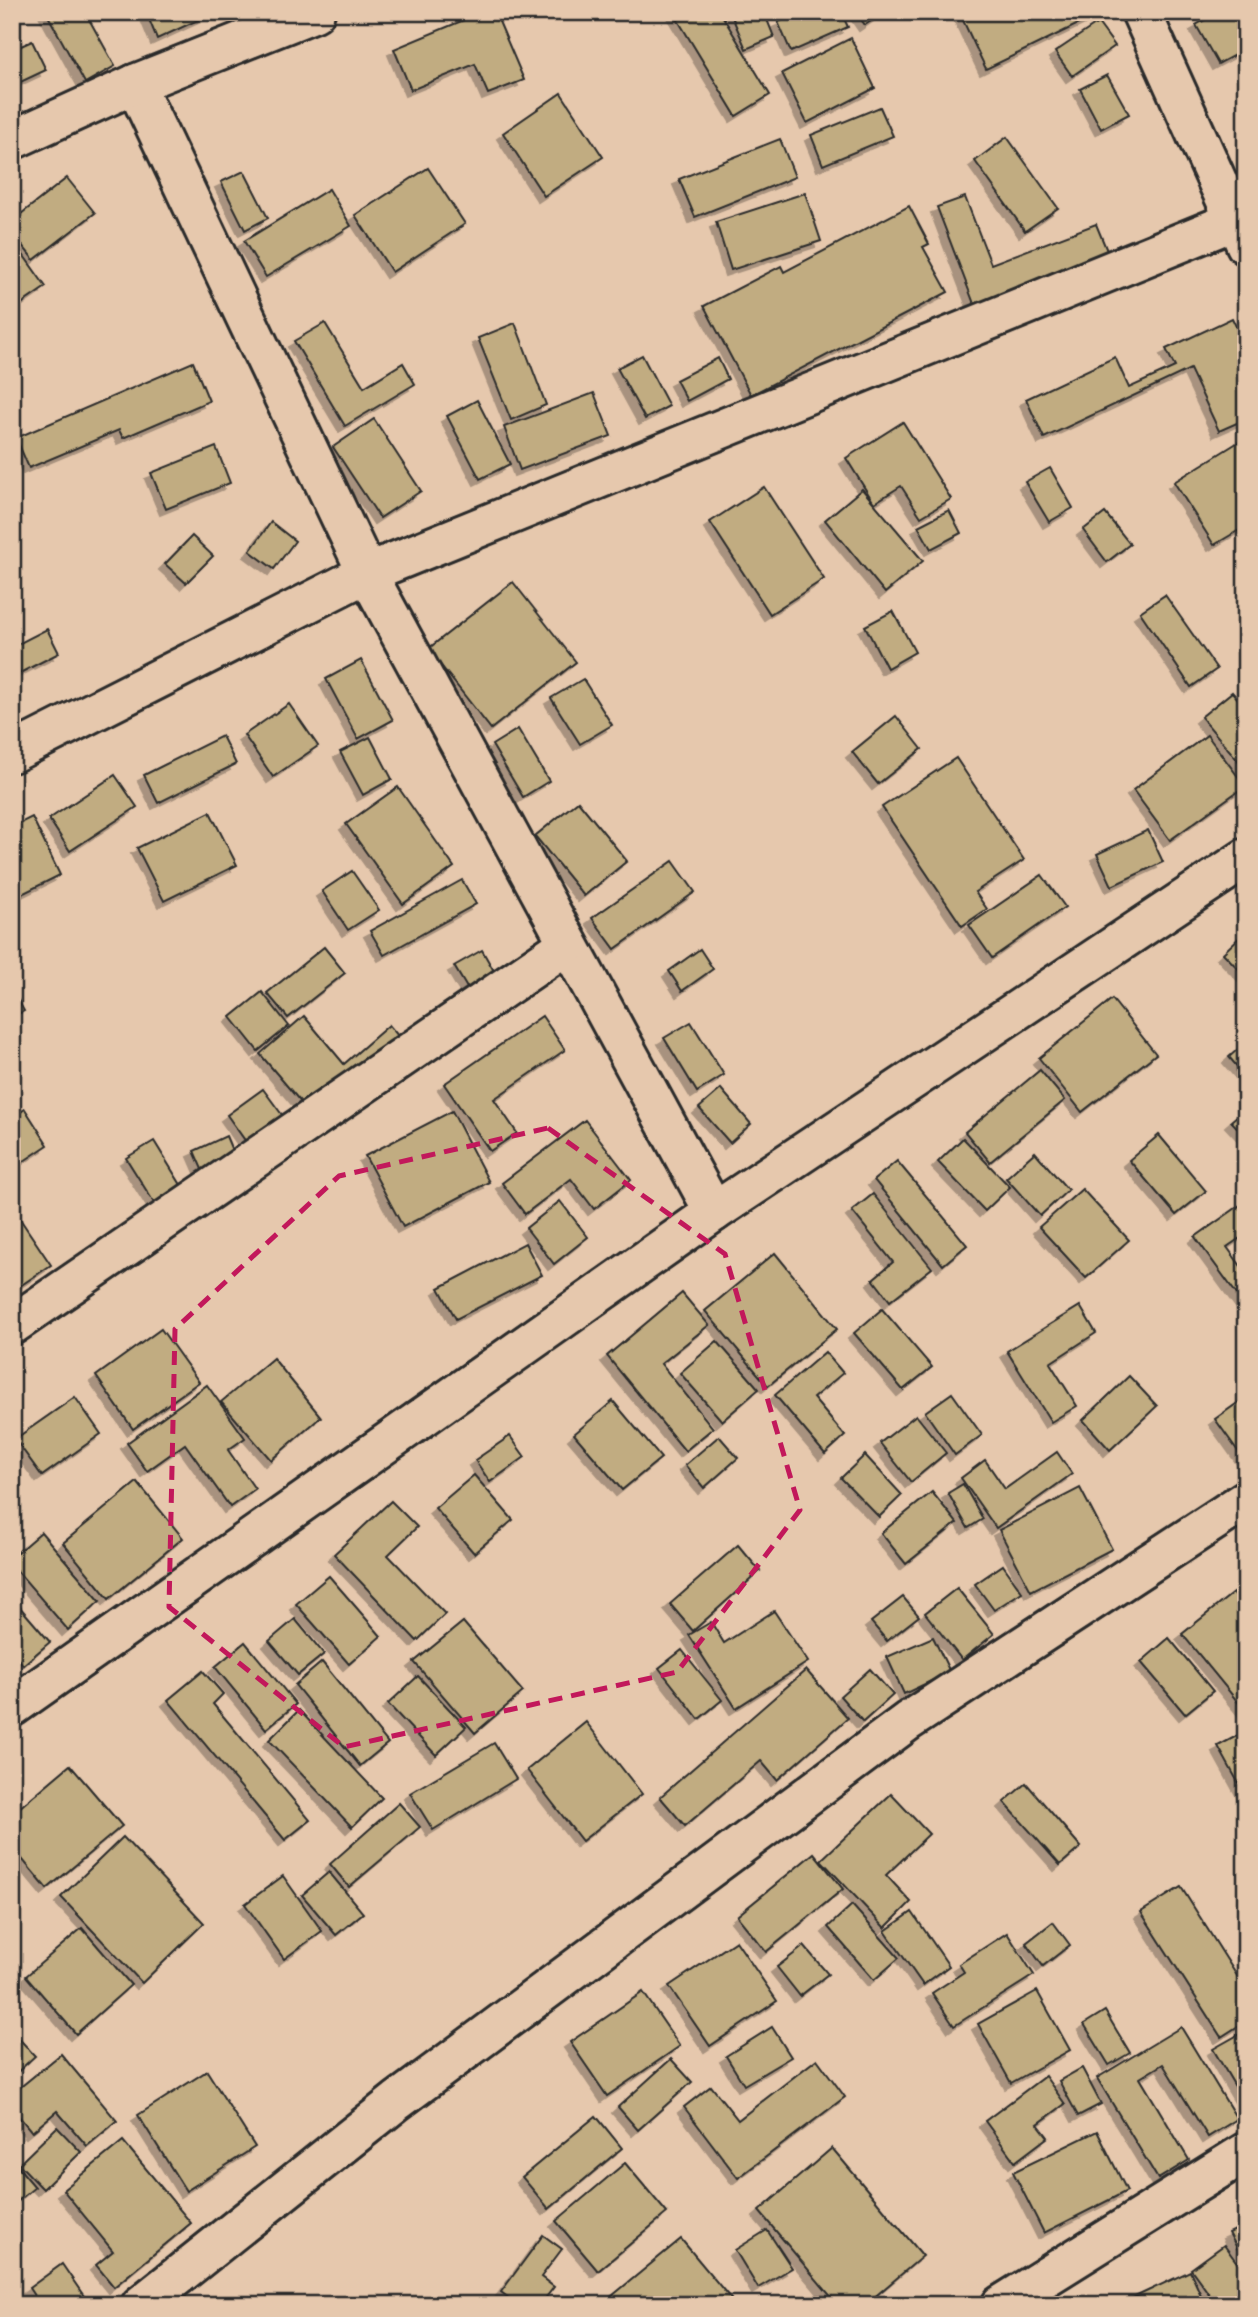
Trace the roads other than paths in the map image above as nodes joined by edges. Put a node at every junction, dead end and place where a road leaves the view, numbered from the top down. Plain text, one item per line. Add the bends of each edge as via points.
1 (315, 12) edge
2 (1141, 12) edge
3 (135, 84) junction
4 (12, 140) edge
5 (1242, 227) edge
6 (367, 573) junction
7 (12, 753) edge
8 (1246, 858) edge
9 (568, 944) junction
10 (714, 1212) junction
11 (12, 1325) edge
12 (1246, 1500) edge
13 (12, 1707) edge
14 (1246, 2152) edge
15 (141, 2305) edge
16 (1001, 2305) edge

1 - 3 street
2 - 5 street
3 - 4 street
3 - 6 street
5 - 6 street
6 - 7 street
6 - 9 street
8 - 10 street
9 - 10 street
9 - 11 street
10 - 13 street
12 - 15 street via 908,1721 397,2101
14 - 16 street

